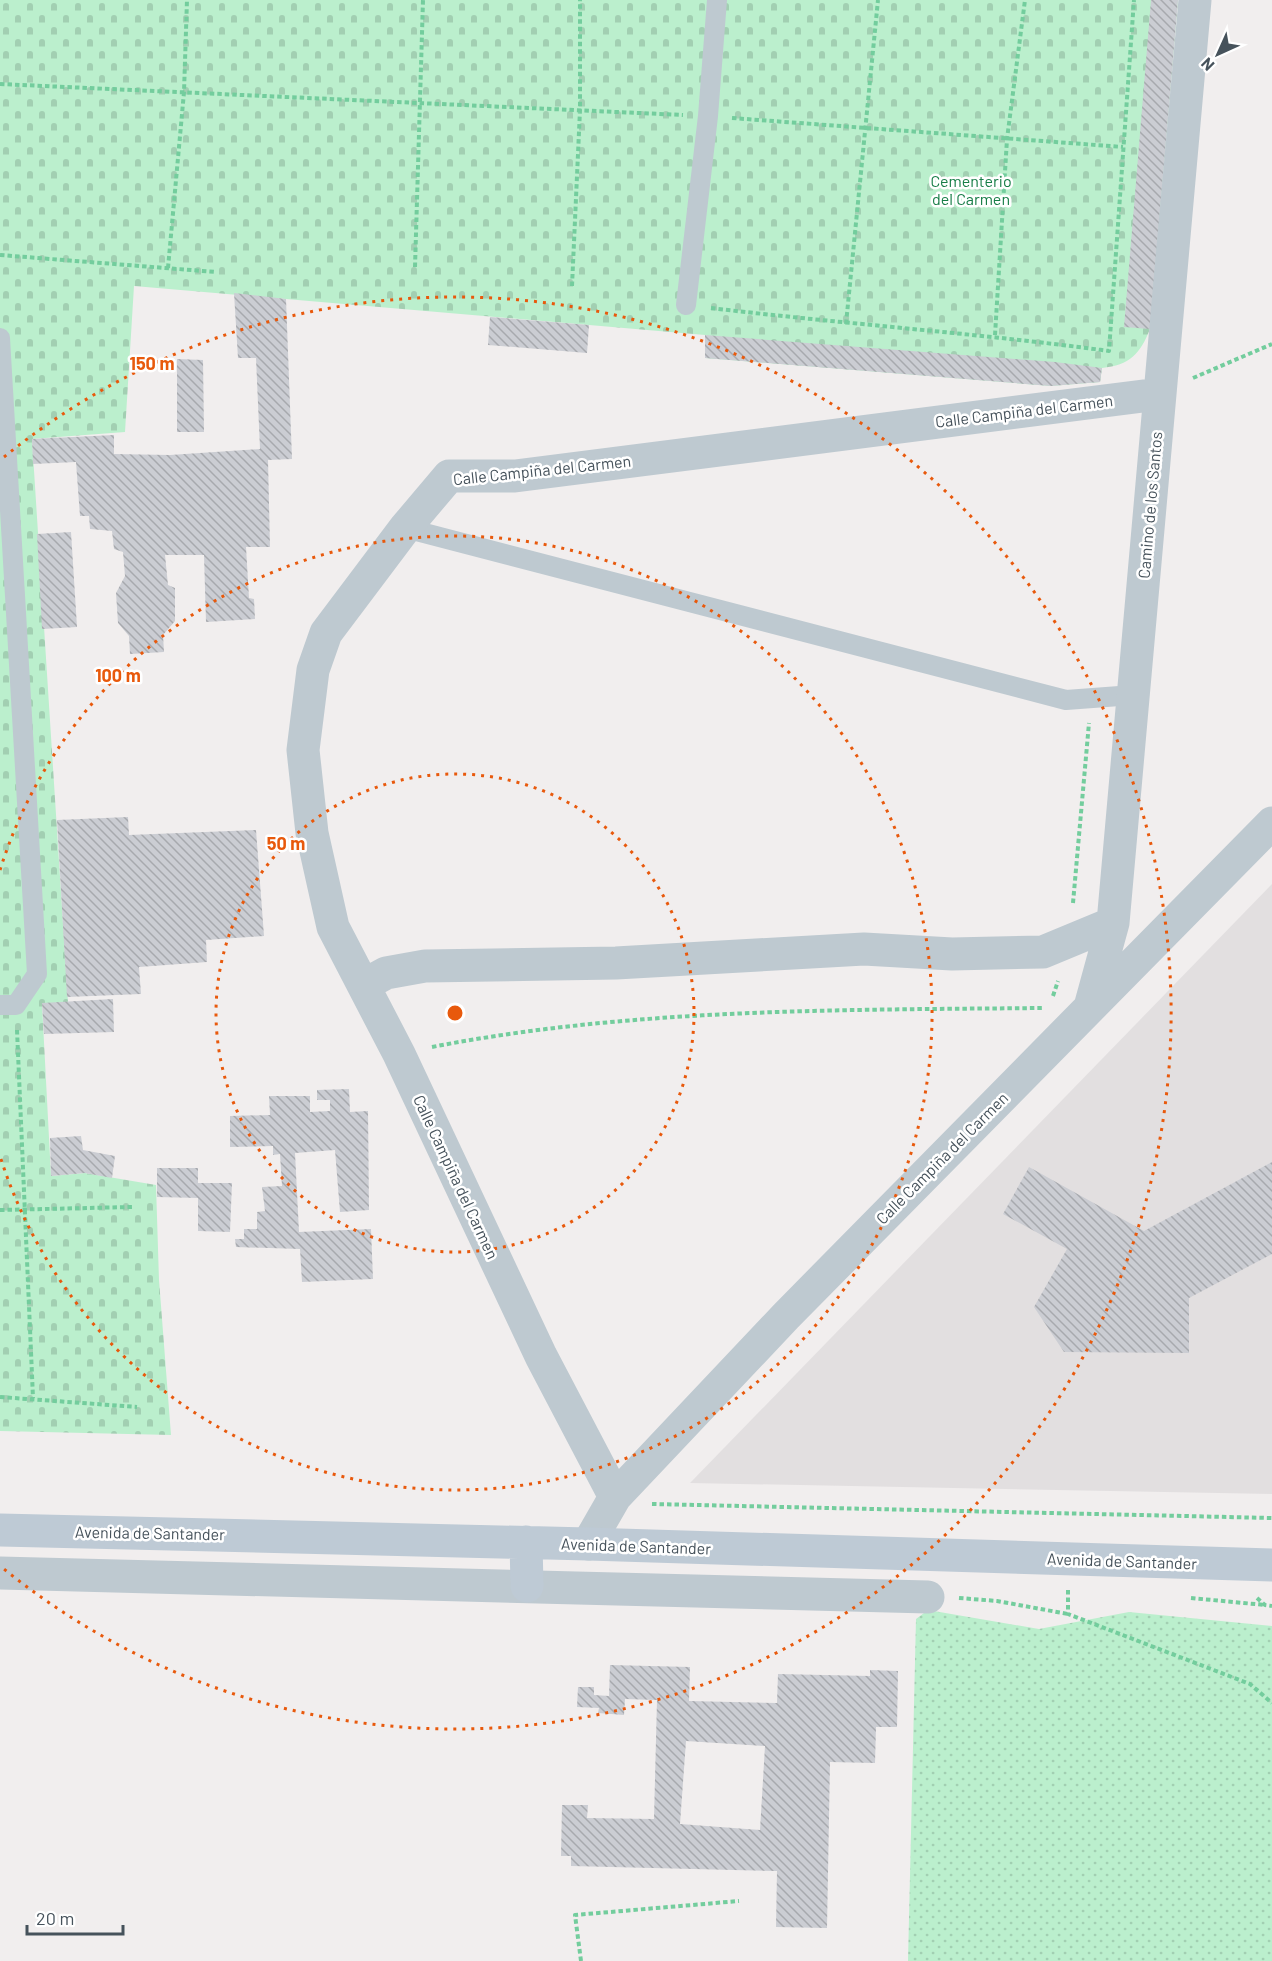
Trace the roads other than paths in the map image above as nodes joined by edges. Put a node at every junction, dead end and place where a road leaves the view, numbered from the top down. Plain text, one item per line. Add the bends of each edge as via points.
1 (717, 0) edge
2 (1195, 0) edge
3 (686, 305) road end
4 (0, 338) edge
5 (1159, 394) junction
6 (5, 500) edge
7 (405, 528) junction
8 (1134, 695) junction
9 (1272, 823) edge
10 (1113, 923) junction
11 (364, 985) junction
12 (8, 1005) edge
13 (1090, 1007) junction
14 (612, 1501) junction
15 (0, 1530) edge
16 (526, 1542) junction
17 (588, 1544) junction
18 (1272, 1565) edge
19 (0, 1573) edge
20 (527, 1586) junction
21 (928, 1597) road end

1 - 3 lane
2 - 5 street, Camino de los Santos
4 - 6 lane
5 - 7 street, Calle Campiña del Carmen via 515,476 449,476
5 - 8 street, Camino de los Santos
6 - 12 lane via 37,974
7 - 8 lane via 1066,700
7 - 11 street, Calle Campiña del Carmen via 326,633 313,670 303,750 312,833 333,927
8 - 10 street, Camino de los Santos
9 - 13 street, Calle Campiña del Carmen
10 - 11 street via 1043,952 952,954 864,949 616,963 425,966 386,973
10 - 13 street, Camino de los Santos
11 - 14 street, Calle Campiña del Carmen
13 - 14 street, Calle Campiña del Carmen via 786,1316
14 - 17 street, Calle Campiña del Carmen
15 - 16 main road, Avenida de Santander
16 - 17 main road, Avenida de Santander
16 - 20 main road
17 - 18 main road, Avenida de Santander
19 - 20 street
20 - 21 street

